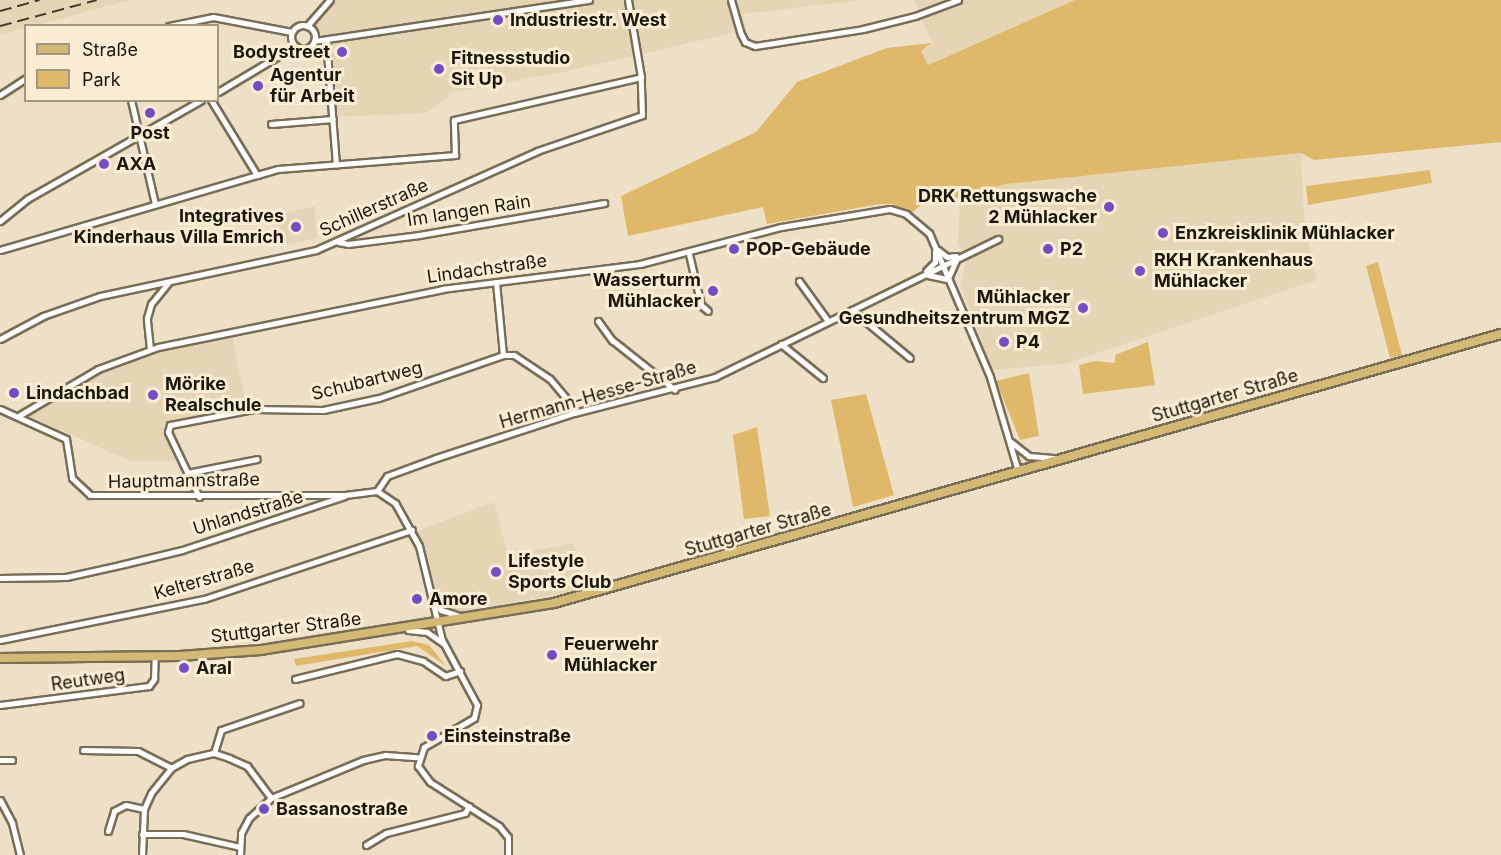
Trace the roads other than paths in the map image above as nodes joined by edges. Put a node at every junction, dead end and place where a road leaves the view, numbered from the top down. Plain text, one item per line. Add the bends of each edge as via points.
1 (330, 0) edge
2 (588, 0) edge
3 (628, 0) edge
4 (731, 0) edge
5 (958, 0) edge
6 (179, 24) edge
7 (308, 26) junction
8 (292, 32) junction
9 (326, 39) junction
10 (314, 41) junction
11 (295, 46) junction
12 (641, 77) junction
13 (24, 79) edge
14 (219, 91) edge
15 (0, 95) edge
16 (131, 102) edge
17 (197, 102) edge
18 (213, 102) edge
19 (333, 119) junction
20 (271, 124) dead end
21 (139, 135) junction
22 (336, 165) junction
23 (257, 174) junction
24 (604, 203) dead end
25 (155, 204) junction
26 (0, 221) edge
27 (998, 239) dead end
28 (338, 242) junction
29 (933, 244) junction
30 (0, 250) edge
31 (963, 253) junction
32 (689, 254) junction
33 (942, 265) junction
34 (918, 278) junction
35 (170, 281) junction
36 (800, 281) dead end
37 (496, 282) junction
38 (950, 282) junction
39 (852, 310) junction
40 (708, 311) dead end
41 (598, 321) dead end
42 (828, 321) junction
43 (1501, 334) edge
44 (0, 339) edge
45 (782, 344) junction
46 (150, 349) junction
47 (503, 355) junction
48 (910, 358) dead end
49 (823, 378) dead end
50 (675, 390) junction
51 (0, 409) edge
52 (574, 413) junction
53 (20, 415) junction
54 (1009, 438) junction
55 (1071, 456) junction
56 (257, 459) dead end
57 (1018, 471) junction
58 (187, 473) junction
59 (377, 491) junction
60 (345, 495) junction
61 (199, 497) junction
62 (412, 530) junction
63 (0, 578) edge
64 (432, 601) junction
65 (479, 616) junction
66 (436, 624) junction
67 (402, 629) junction
68 (0, 640) edge
69 (444, 644) junction
70 (155, 656) junction
71 (2, 659) edge
72 (460, 671) junction
73 (295, 679) dead end
74 (300, 703) dead end
75 (0, 705) edge
76 (83, 750) dead end
77 (214, 753) junction
78 (417, 757) junction
79 (0, 760) edge
80 (12, 760) dead end
81 (171, 768) junction
82 (271, 798) junction
83 (0, 800) edge
84 (469, 806) junction
85 (144, 809) junction
86 (108, 831) dead end
87 (142, 834) junction
88 (366, 845) dead end
89 (240, 847) junction
90 (20, 855) edge
91 (142, 855) edge
92 (240, 855) edge
93 (508, 855) edge

1 - 7 street
2 - 9 street
3 - 12 street, Schillerstraße
4 - 5 street via 741,34 755,46 863,29
6 - 8 street via 213,17
7 - 8 street via 297,26
7 - 10 street via 313,30
8 - 11 street
9 - 10 street
9 - 19 street
10 - 11 street via 306,48
11 - 14 street
12 - 22 street via 454,120 455,155
12 - 28 street, Schillerstraße via 643,115 537,151
13 - 15 street
16 - 21 street
17 - 21 street
18 - 23 street
19 - 20 street
19 - 22 street
21 - 25 street
21 - 26 street via 27,199
22 - 23 street
23 - 25 street
24 - 28 street, Im langen Rain via 419,235
25 - 30 street
27 - 31 street, Hermann-Hesse-Straße
28 - 35 street, Schillerstraße via 300,256
29 - 31 street via 947,257
29 - 32 street, Lindachstraße via 922,225 906,214 880,209 781,227
29 - 33 street, Lindachstraße
29 - 34 street via 935,262
31 - 33 street, Hermann-Hesse-Straße
31 - 38 street via 951,266
32 - 37 street, Lindachstraße via 628,266
32 - 40 street via 701,305
33 - 34 street, Hermann-Hesse-Straße
33 - 38 street
34 - 38 street, Hermann-Hesse-Straße via 938,274
34 - 39 street, Hermann-Hesse-Straße
35 - 44 street, Schillerstraße via 68,306
35 - 46 street via 151,304 147,318
36 - 42 street
37 - 46 street, Lindachstraße via 442,289
37 - 47 street
38 - 54 street via 990,377
39 - 42 street, Hermann-Hesse-Straße
39 - 48 street
41 - 50 street via 612,340
42 - 45 street, Hermann-Hesse-Straße
43 - 55 main road, Stuttgarter Straße
45 - 49 street
45 - 50 street, Hermann-Hesse-Straße via 715,377
46 - 53 street, Lindachstraße via 98,369
47 - 52 street via 514,355 549,379 572,404
47 - 58 street, Schubartweg via 379,398 323,410 254,409 170,425 168,432
50 - 52 street, Hermann-Hesse-Straße
51 - 53 street, Hauptmannstraße
52 - 59 street, Hermann-Hesse-Straße via 387,476
53 - 61 street, Hauptmannstraße via 66,439 72,478 90,495
54 - 55 street via 1029,456
54 - 57 street
55 - 57 main road, Stuttgarter Straße
56 - 58 street
57 - 65 main road, Stuttgarter Straße via 607,590
58 - 61 street, Schubartweg
59 - 60 street, Uhlandstraße
59 - 62 street via 395,503
60 - 61 street, Hauptmannstraße
60 - 63 street, Uhlandstraße via 182,549 120,565 66,577
62 - 64 street
62 - 68 street, Kelterstraße via 204,599
64 - 65 street via 449,614
64 - 66 street
65 - 66 main road, Stuttgarter Straße
66 - 67 main road, Stuttgarter Straße
66 - 69 street
67 - 69 street via 427,632
67 - 70 main road, Stuttgarter Straße via 261,650
69 - 72 street
70 - 71 main road, Stuttgarter Straße
70 - 75 street, Reutweg via 154,679 149,686
72 - 73 street via 445,676 411,655 397,654
72 - 78 street via 477,705 476,715 427,744
74 - 77 street via 220,730
76 - 81 street via 138,751
77 - 81 street via 187,759
77 - 82 street via 247,766
78 - 82 street via 384,755 363,760
78 - 84 street via 417,766 425,778
79 - 80 street
81 - 85 street
82 - 89 street via 249,818
83 - 90 street via 12,823
84 - 88 street via 465,813 386,833
84 - 93 street via 503,830 509,842
85 - 86 street via 126,805 114,811
85 - 87 street
87 - 89 street via 183,834
87 - 91 street
89 - 92 street

